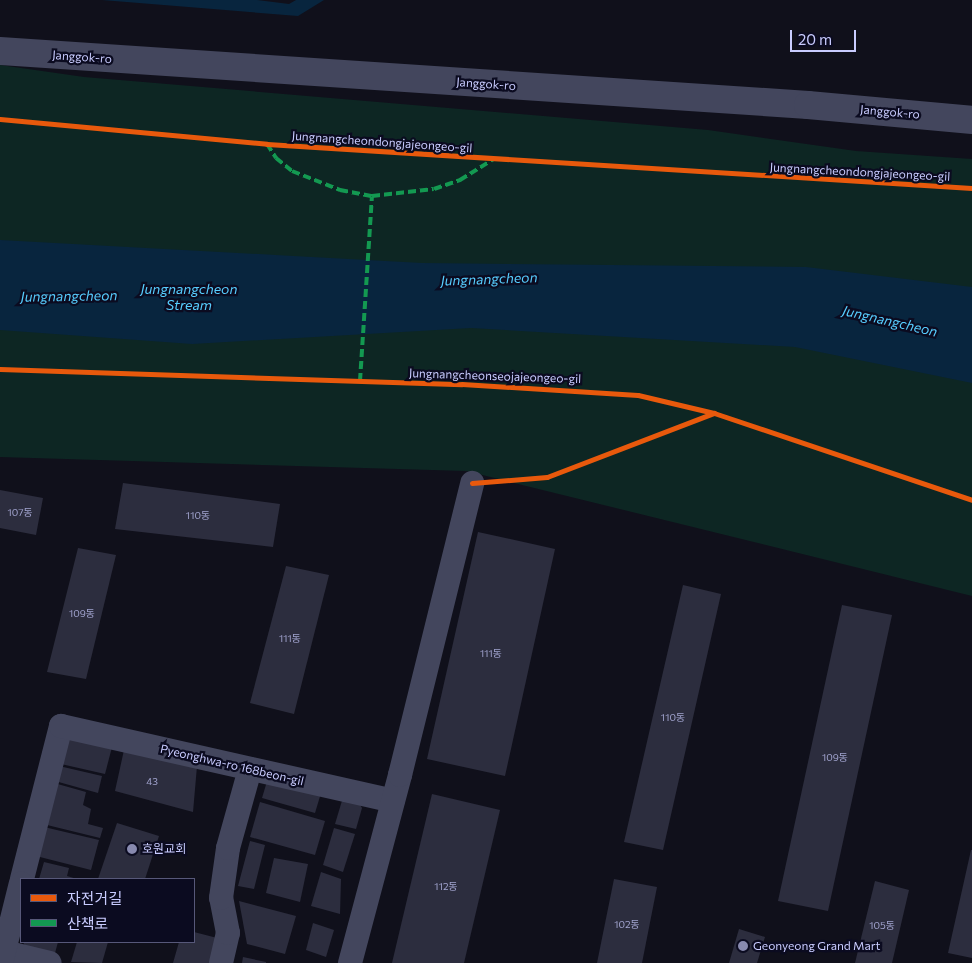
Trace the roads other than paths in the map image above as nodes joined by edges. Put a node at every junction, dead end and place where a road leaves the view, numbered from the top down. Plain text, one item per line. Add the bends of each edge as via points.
1 (0, 51) edge
2 (972, 120) edge
3 (472, 482) dead end
4 (250, 769) junction
5 (393, 801) junction
6 (23, 878) edge
7 (20, 888) edge
8 (1, 955) edge
9 (50, 963) edge
10 (221, 963) edge
11 (350, 963) edge

1 - 2 street, Janggok-ro via 798,105
3 - 5 street
4 - 5 street, Pyeonghwa-ro 168beon-gil
4 - 6 street, Pyeonghwa-ro 168beon-gil via 61,726
4 - 10 street via 228,848 223,881 221,898 228,932
5 - 11 street
7 - 8 street, Pyeonghwa-ro 168beon-gil
8 - 9 street

